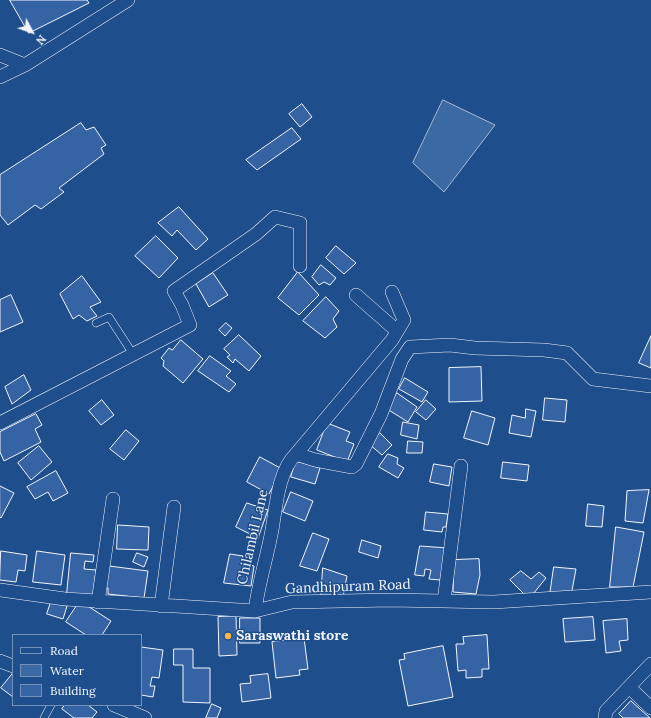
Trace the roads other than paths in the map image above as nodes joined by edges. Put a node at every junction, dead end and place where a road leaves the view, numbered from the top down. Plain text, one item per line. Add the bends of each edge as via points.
1 (128, 0) edge
2 (0, 55) edge
3 (25, 65) junction
4 (0, 77) edge
5 (300, 266) dead end
6 (392, 292) dead end
7 (356, 295) dead end
8 (96, 323) dead end
9 (398, 332) junction
10 (390, 343) junction
11 (133, 354) junction
12 (405, 354) junction
13 (651, 386) edge
14 (0, 423) edge
15 (296, 454) junction
16 (461, 466) dead end
17 (113, 499) dead end
18 (174, 507) dead end
19 (0, 590) edge
20 (651, 592) edge
21 (444, 601) junction
22 (98, 602) junction
23 (161, 606) junction
24 (255, 611) junction
25 (0, 661) edge
26 (651, 664) edge
27 (12, 666) edge
28 (629, 687) junction
29 (50, 706) edge
30 (116, 706) edge
31 (651, 708) edge
32 (44, 718) edge
33 (145, 718) edge
34 (605, 718) edge

1 - 3 street
2 - 3 street
3 - 4 street
5 - 11 street via 300,223 275,216 256,234 174,291 190,325
6 - 9 street via 404,320
7 - 9 street
8 - 11 lane via 109,317
9 - 10 street, Chilambil Lane
10 - 12 street
10 - 15 street, Chilambil Lane
11 - 14 street
12 - 13 street via 410,347 450,344 475,348 544,350 567,353 594,379
12 - 15 street via 381,414 356,464 352,467
15 - 24 street, Chilambil Lane via 285,470 273,515
16 - 21 street
17 - 22 street
18 - 23 street
19 - 22 street, Gandhipuram Road via 65,600
20 - 21 street, Gandhipuram Road via 494,602
21 - 24 street, Gandhipuram Road via 292,602
22 - 23 street, Gandhipuram Road
23 - 24 street, Gandhipuram Road
25 - 27 street
26 - 28 street
28 - 31 street
28 - 34 street via 606,711
29 - 32 lane
30 - 33 street

